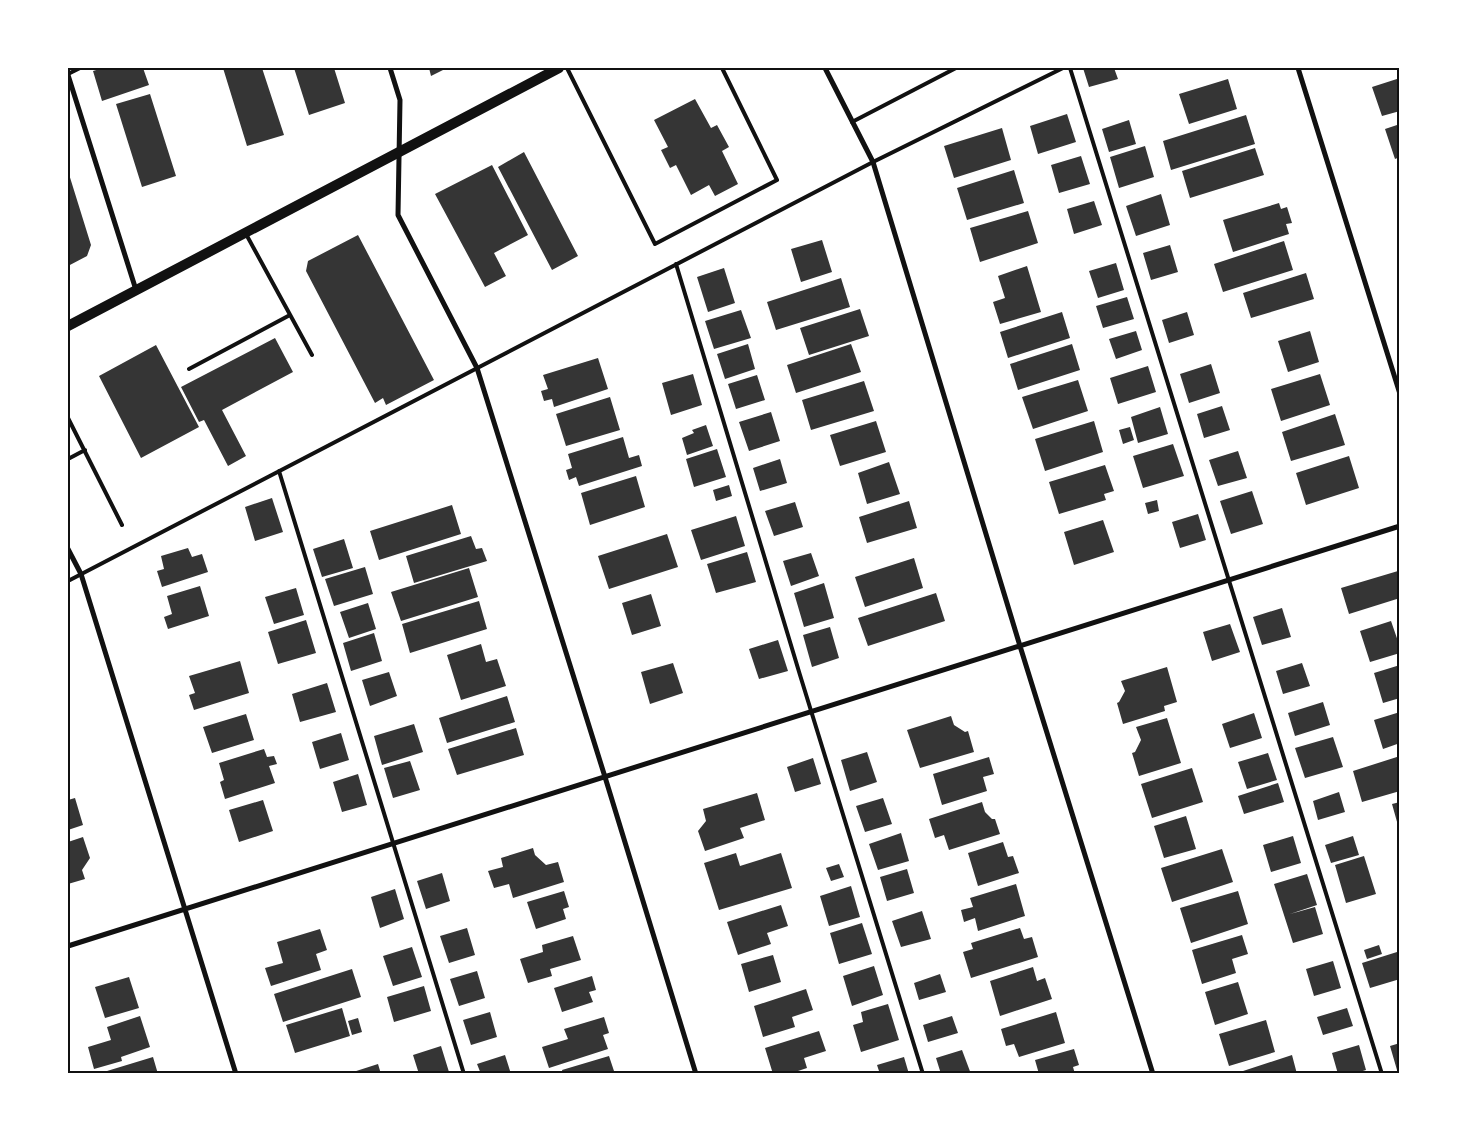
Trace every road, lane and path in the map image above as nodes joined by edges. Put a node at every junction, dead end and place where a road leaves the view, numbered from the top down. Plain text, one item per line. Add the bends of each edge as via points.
1 (80, 68) edge
2 (390, 68) edge
3 (558, 68) edge
4 (567, 68) edge
5 (722, 68) edge
6 (825, 68) edge
7 (956, 68) edge
8 (1064, 68) edge
9 (1070, 68) edge
10 (1298, 68) edge
11 (68, 78) edge
12 (852, 122) junction
13 (398, 152) junction
14 (873, 162) junction
15 (245, 233) junction
16 (676, 264) junction
17 (136, 290) junction
18 (290, 314) junction
19 (68, 326) edge
20 (312, 355) dead end
21 (189, 368) dead end
22 (477, 368) junction
23 (1400, 394) edge
24 (68, 418) edge
25 (84, 450) junction
26 (68, 459) edge
27 (279, 471) junction
28 (122, 524) dead end
29 (1400, 526) edge
30 (68, 549) edge
31 (80, 574) junction
32 (1229, 580) junction
33 (68, 581) edge
34 (1020, 646) junction
35 (811, 712) junction
36 (605, 776) junction
37 (392, 844) junction
38 (184, 909) junction
39 (68, 946) edge
40 (236, 1074) edge
41 (464, 1074) edge
42 (696, 1074) edge
43 (923, 1074) edge
44 (1153, 1074) edge
45 (1382, 1074) edge

1 - 11 lane
2 - 13 street via 400,100
3 - 13 main road
4 - 5 lane via 655,244 777,180
6 - 12 street
7 - 12 lane
8 - 14 lane
9 - 32 lane
10 - 23 street
11 - 17 street
12 - 14 street
13 - 15 main road
13 - 22 street via 398,215
14 - 16 lane
14 - 34 street
15 - 17 main road
15 - 18 lane
16 - 22 lane
16 - 35 lane
17 - 19 main road
18 - 20 lane
18 - 21 lane
22 - 27 lane
22 - 36 street
24 - 25 lane
25 - 26 lane
25 - 28 lane
27 - 31 lane
27 - 37 lane
29 - 32 street
30 - 31 street
31 - 33 lane
31 - 38 street
32 - 34 street
32 - 45 lane
34 - 35 street
34 - 44 street
35 - 36 street
35 - 43 lane
36 - 37 street
36 - 42 street
37 - 38 street
37 - 41 lane
38 - 39 street
38 - 40 street

